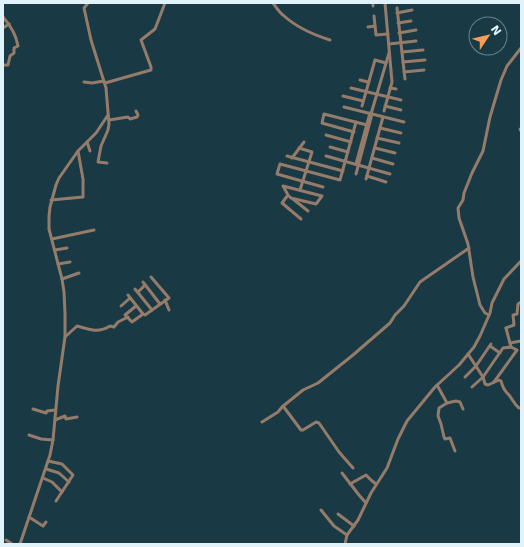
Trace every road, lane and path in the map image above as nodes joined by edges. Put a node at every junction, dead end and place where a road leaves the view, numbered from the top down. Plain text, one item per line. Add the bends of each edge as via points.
1 (82, 3) edge
2 (88, 3) edge
3 (165, 3) edge
4 (273, 3) edge
5 (385, 3) edge
6 (84, 8) junction
7 (397, 8) dead end
8 (412, 10) dead end
9 (397, 13) junction
10 (374, 16) dead end
11 (3, 17) edge
12 (411, 21) dead end
13 (398, 23) junction
14 (9, 24) junction
15 (375, 26) junction
16 (368, 27) dead end
17 (3, 28) edge
18 (416, 30) dead end
19 (399, 33) junction
20 (388, 34) junction
21 (376, 35) junction
22 (372, 36) dead end
23 (330, 40) dead end
24 (416, 40) dead end
25 (400, 42) junction
26 (389, 44) junction
27 (521, 48) edge
28 (423, 50) dead end
29 (390, 52) junction
30 (402, 52) junction
31 (425, 60) dead end
32 (403, 62) junction
33 (386, 63) junction
34 (3, 65) edge
35 (424, 70) dead end
36 (404, 72) junction
37 (405, 79) dead end
38 (360, 80) dead end
39 (84, 82) dead end
40 (104, 82) junction
41 (368, 82) junction
42 (351, 88) dead end
43 (390, 88) junction
44 (396, 89) dead end
45 (366, 91) junction
46 (377, 94) junction
47 (343, 96) dead end
48 (388, 97) junction
49 (401, 100) dead end
50 (363, 101) junction
51 (362, 106) dead end
52 (385, 106) junction
53 (344, 107) dead end
54 (384, 110) dead end
55 (401, 110) dead end
56 (136, 111) dead end
57 (371, 114) junction
58 (108, 116) junction
59 (383, 117) junction
60 (109, 120) junction
61 (356, 122) junction
62 (404, 122) dead end
63 (367, 125) junction
64 (380, 128) junction
65 (354, 132) junction
66 (401, 133) dead end
67 (326, 135) dead end
68 (377, 138) junction
69 (87, 142) junction
70 (304, 142) dead end
71 (351, 142) junction
72 (399, 143) dead end
73 (330, 147) dead end
74 (299, 148) junction
75 (375, 148) junction
76 (78, 151) junction
77 (90, 151) dead end
78 (348, 152) junction
79 (395, 153) dead end
80 (287, 156) dead end
81 (326, 156) dead end
82 (292, 158) junction
83 (372, 158) junction
84 (346, 161) junction
85 (308, 162) junction
86 (107, 163) dead end
87 (358, 164) junction
88 (393, 164) dead end
89 (369, 168) junction
90 (305, 171) junction
91 (342, 171) junction
92 (356, 174) dead end
93 (390, 174) dead end
94 (302, 181) junction
95 (386, 182) dead end
96 (323, 187) dead end
97 (300, 190) junction
98 (290, 197) junction
99 (52, 200) junction
100 (308, 211) dead end
101 (301, 219) dead end
102 (94, 230) dead end
103 (52, 239) junction
104 (67, 248) dead end
105 (469, 248) junction
106 (55, 250) junction
107 (521, 260) edge
108 (70, 262) dead end
109 (58, 264) junction
110 (79, 274) dead end
111 (151, 277) dead end
112 (62, 279) junction
113 (165, 300) junction
114 (521, 302) edge
115 (160, 304) junction
116 (121, 306) dead end
117 (136, 306) junction
118 (152, 310) junction
119 (169, 310) dead end
120 (143, 314) junction
121 (489, 315) junction
122 (128, 317) junction
123 (64, 337) junction
124 (521, 341) edge
125 (510, 343) junction
126 (511, 347) junction
127 (516, 352) junction
128 (500, 353) junction
129 (521, 353) edge
130 (468, 354) junction
131 (476, 366) junction
132 (465, 377) dead end
133 (482, 377) junction
134 (494, 382) junction
135 (437, 385) junction
136 (472, 387) dead end
137 (447, 403) junction
138 (283, 406) junction
139 (519, 408) dead end
140 (33, 409) dead end
141 (463, 409) dead end
142 (55, 410) junction
143 (78, 417) dead end
144 (55, 420) junction
145 (262, 422) dead end
146 (29, 435) dead end
147 (53, 440) junction
148 (455, 451) dead end
149 (48, 461) junction
150 (353, 468) dead end
151 (46, 469) junction
152 (342, 473) dead end
153 (42, 478) junction
154 (69, 482) junction
155 (350, 484) junction
156 (376, 484) junction
157 (62, 492) junction
158 (56, 501) dead end
159 (366, 502) junction
160 (321, 510) dead end
161 (338, 514) dead end
162 (29, 517) junction
163 (46, 522) dead end
164 (354, 526) junction
165 (347, 535) junction
166 (6, 540) dead end
167 (12, 544) edge
168 (20, 544) edge
169 (344, 544) edge

1 - 6 street
2 - 6 street
3 - 40 street via 155,29 141,40 151,70
4 - 23 street via 291,21 311,33
5 - 20 street
6 - 40 street
7 - 9 street
8 - 9 street
9 - 13 street
10 - 15 street
11 - 14 street
12 - 13 street
13 - 19 street
14 - 17 street
14 - 34 street via 18,46 14,48 8,65
15 - 16 street
15 - 21 street
18 - 19 street
19 - 25 street
20 - 21 street
20 - 26 street
21 - 22 street
24 - 25 street
25 - 26 street
25 - 30 street
26 - 29 street
27 - 105 street via 501,80 483,151 458,208
28 - 30 street
29 - 33 street
29 - 43 street
30 - 32 street
31 - 32 street
32 - 36 street
33 - 41 street via 375,60
33 - 46 street
35 - 36 street
36 - 37 street
38 - 41 street
39 - 40 street
40 - 58 street
41 - 45 street
42 - 45 street
43 - 44 street
43 - 48 street
45 - 46 street
45 - 50 street
46 - 48 street
46 - 57 street
47 - 50 street
48 - 49 street
48 - 52 street
50 - 51 street
52 - 54 street
52 - 55 street
53 - 57 street
56 - 60 street via 137,116
57 - 59 street
57 - 63 street
57 - 87 street
58 - 60 street
58 - 69 street
59 - 62 street
59 - 64 street
60 - 86 street via 98,162
61 - 63 street
61 - 65 street
61 - 65 street via 324,114 322,124
63 - 87 street
64 - 66 street
64 - 68 street
65 - 71 street
67 - 71 street
68 - 72 street
68 - 75 street
69 - 76 street
69 - 77 street
70 - 74 street
71 - 78 street
73 - 78 street
74 - 82 street
74 - 85 street via 312,152
75 - 79 street
75 - 83 street
76 - 99 street via 57,181
76 - 99 street via 83,196
78 - 84 street
80 - 82 street
81 - 84 street
82 - 85 street
83 - 88 street
83 - 89 street
84 - 87 street
84 - 91 street
85 - 90 street
85 - 91 street
87 - 89 street
87 - 92 street
89 - 93 street
89 - 95 street via 367,178
90 - 91 street via 340,180
90 - 94 street
90 - 94 street via 280,164 278,169 277,174
94 - 96 street
94 - 97 street
97 - 98 street via 283,186
97 - 98 street via 322,196 316,204
98 - 100 street
98 - 101 street via 282,203
99 - 103 street via 49,219
102 - 103 street
103 - 106 street
104 - 106 street
105 - 121 street via 480,305
105 - 138 street via 420,282 390,323 349,359
106 - 109 street
107 - 121 street via 504,279
108 - 109 street
109 - 112 street
110 - 112 street
111 - 113 street via 168,298
112 - 123 street
113 - 115 street
113 - 119 street
114 - 125 street via 518,304 517,314 513,315 514,325 505,327
115 - 118 street
115 - 118 street via 144,284 136,290
116 - 117 street via 129,297
117 - 120 street
117 - 122 street via 125,314
118 - 120 street
120 - 122 street via 132,322
121 - 130 street via 480,336
122 - 123 street via 114,327 105,329 92,331 78,326
123 - 142 street
124 - 125 street
125 - 126 street
126 - 127 street via 517,350
126 - 128 street via 503,348
127 - 129 street
127 - 134 street
128 - 131 street via 491,345
128 - 133 street
130 - 131 street
130 - 135 street
131 - 132 street
131 - 133 street
133 - 134 street via 486,385
133 - 136 street
134 - 139 street via 501,381 503,389
135 - 137 street
135 - 156 street via 407,421 387,468
137 - 141 street via 460,402
137 - 148 street via 439,408 438,416 444,437 450,438
138 - 145 street
138 - 150 street via 301,430 319,422 338,452
140 - 142 street via 46,413
142 - 144 street
143 - 144 street via 66,419 65,416
144 - 147 street
146 - 147 street
147 - 149 street
149 - 151 street
149 - 154 street via 64,465 73,475
151 - 153 street
151 - 154 street via 60,474
152 - 155 street
153 - 157 street via 52,482
153 - 162 street
154 - 157 street
155 - 156 street via 366,475
155 - 159 street
156 - 159 street
157 - 158 street
159 - 164 street
160 - 165 street via 334,526
161 - 164 street
162 - 163 street via 42,526
162 - 168 street
164 - 165 street
165 - 169 street
166 - 167 street

